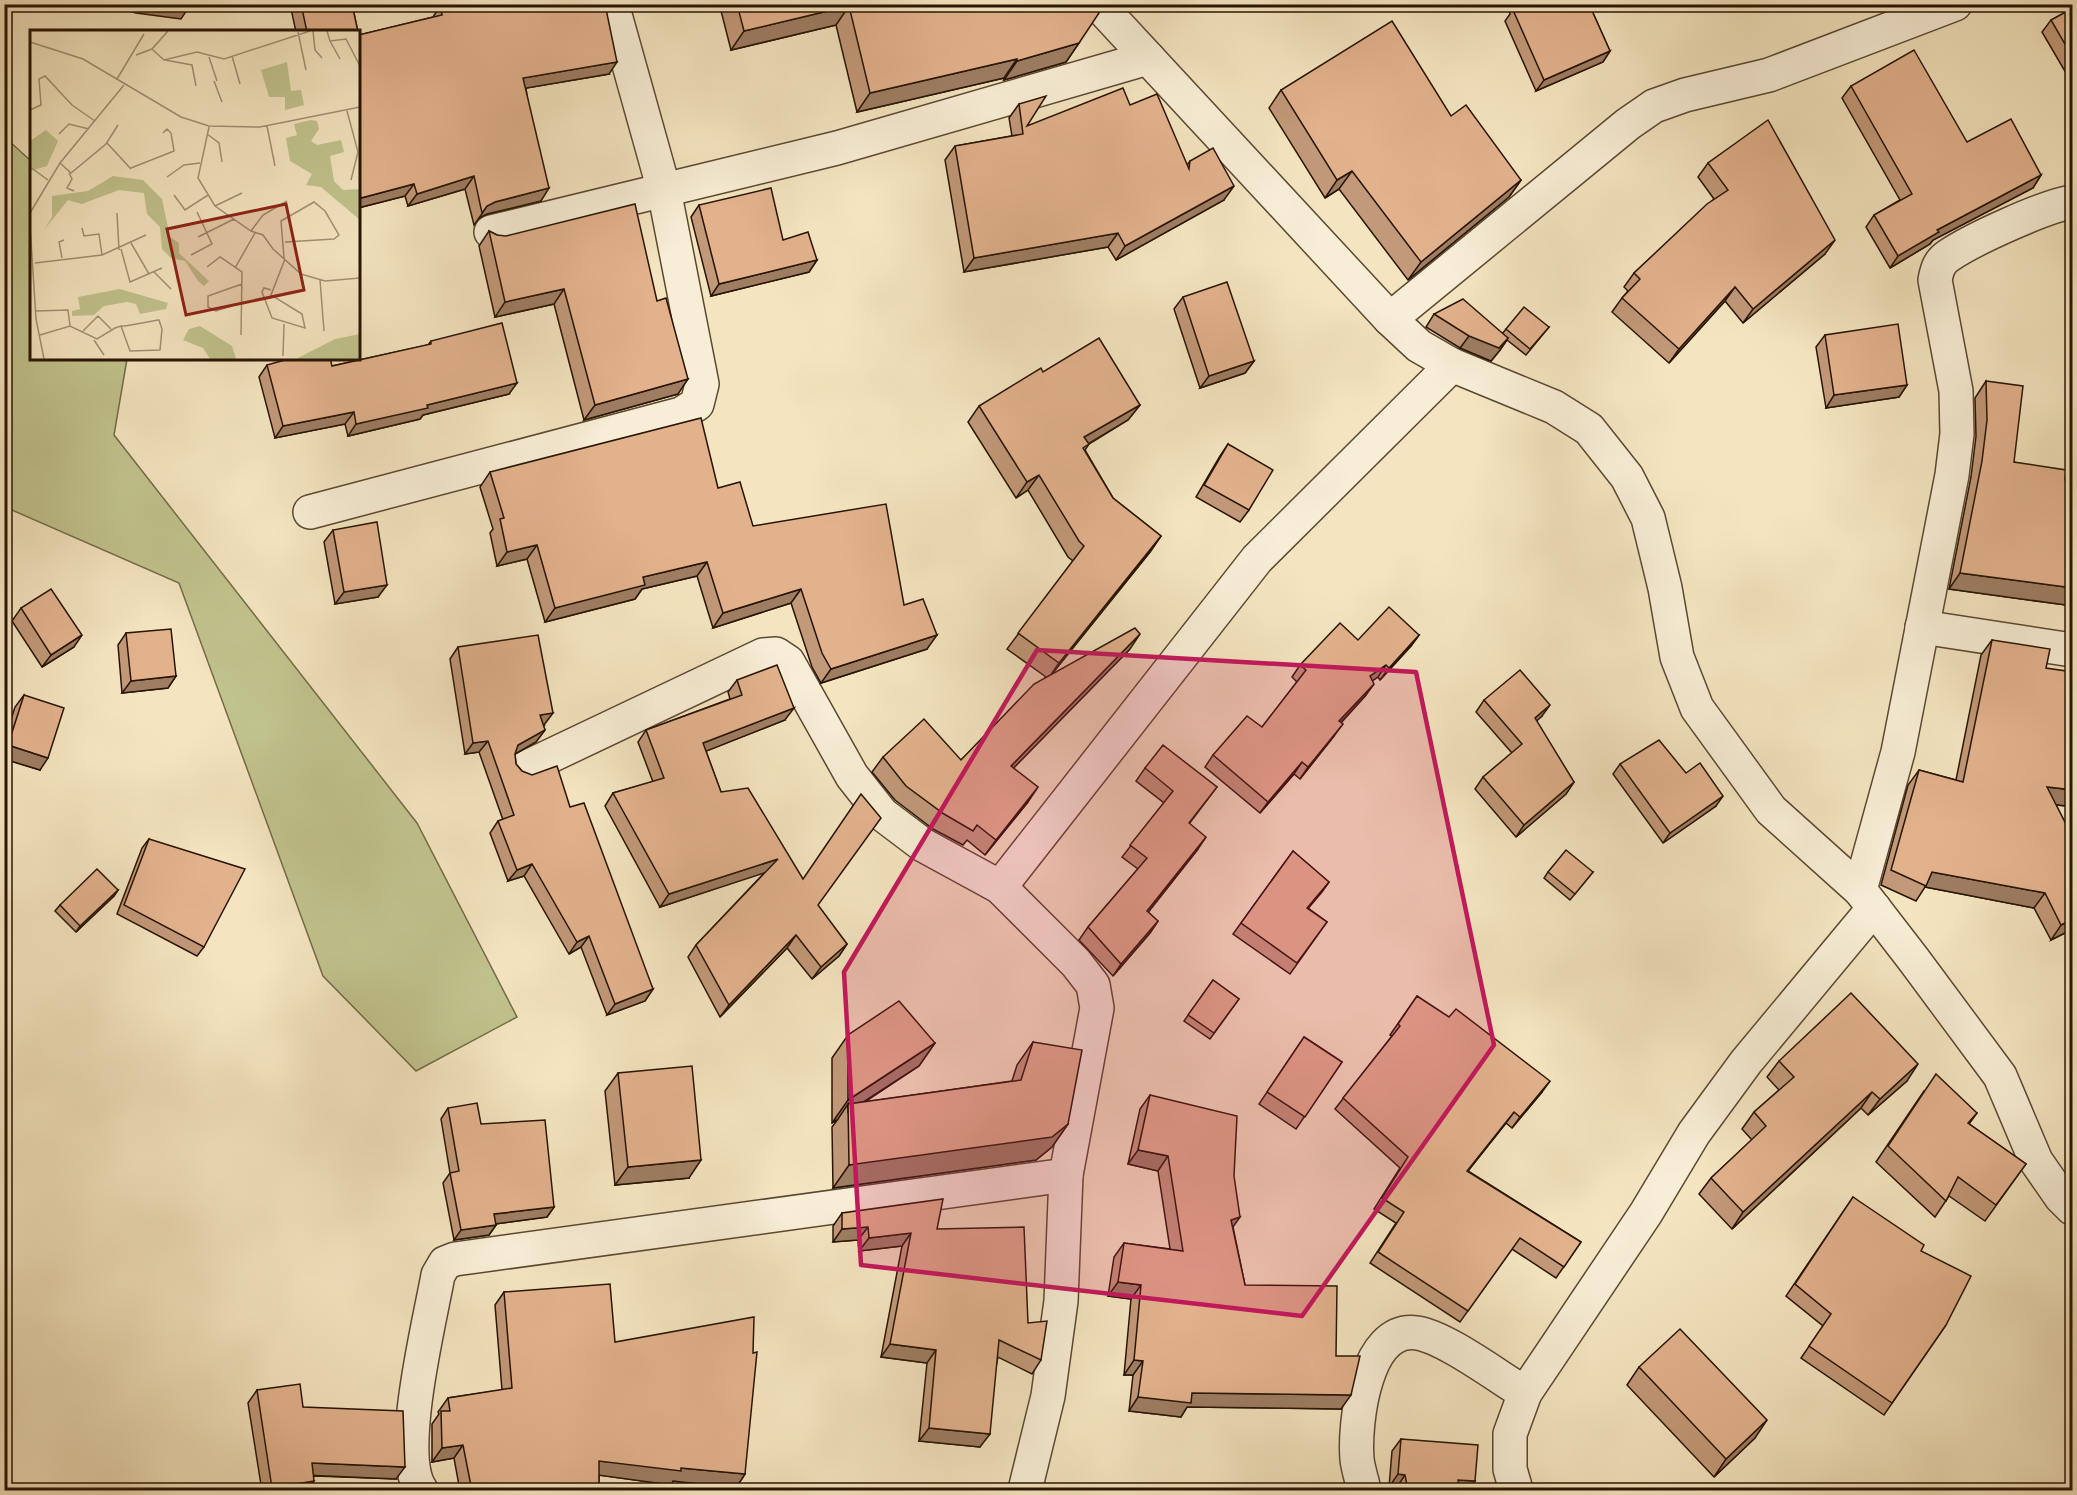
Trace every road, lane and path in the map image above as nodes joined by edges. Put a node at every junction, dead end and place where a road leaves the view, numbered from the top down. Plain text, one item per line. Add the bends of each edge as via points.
1 (612, 4) edge
2 (1098, 4) edge
3 (1955, 4) edge
4 (1148, 58) junction
5 (664, 190) junction
6 (2073, 202) edge
7 (490, 232) edge
8 (1390, 320) junction
9 (1452, 365) junction
10 (310, 512) dead end
11 (1922, 627) junction
12 (2073, 650) edge
13 (525, 768) dead end
14 (1000, 887) junction
15 (1867, 899) junction
16 (1066, 1175) junction
17 (2073, 1208) edge
18 (1525, 1393) junction
19 (1017, 1489) edge
20 (421, 1491) edge
21 (1364, 1491) edge
22 (1516, 1491) edge

1 - 5 street
2 - 4 street
3 - 8 street via 1769,75 1654,106
4 - 5 street via 837,148
4 - 8 street
5 - 7 street
5 - 10 street via 702,384 697,404 681,414
6 - 11 street via 2015,223 1947,256 1938,266 1935,280 1956,391 1957,434
8 - 9 street via 1419,346
9 - 14 street via 1257,559
9 - 15 street via 1554,407 1589,429 1627,477 1648,518 1677,657 1697,708 1771,810
11 - 12 street
11 - 15 street
13 - 14 street via 763,655 776,654 788,662 852,776 882,814 923,845
14 - 16 street via 1093,985 1097,1008
15 - 17 street via 2001,1076 2036,1161
15 - 18 street via 1694,1133 1646,1213
16 - 19 street via 1061,1301 1048,1396
16 - 20 street via 445,1263 438,1275 410,1450
18 - 21 street via 1439,1341 1416,1332 1393,1338 1375,1356 1364,1390 1357,1459
18 - 22 street via 1510,1434 1510,1469

